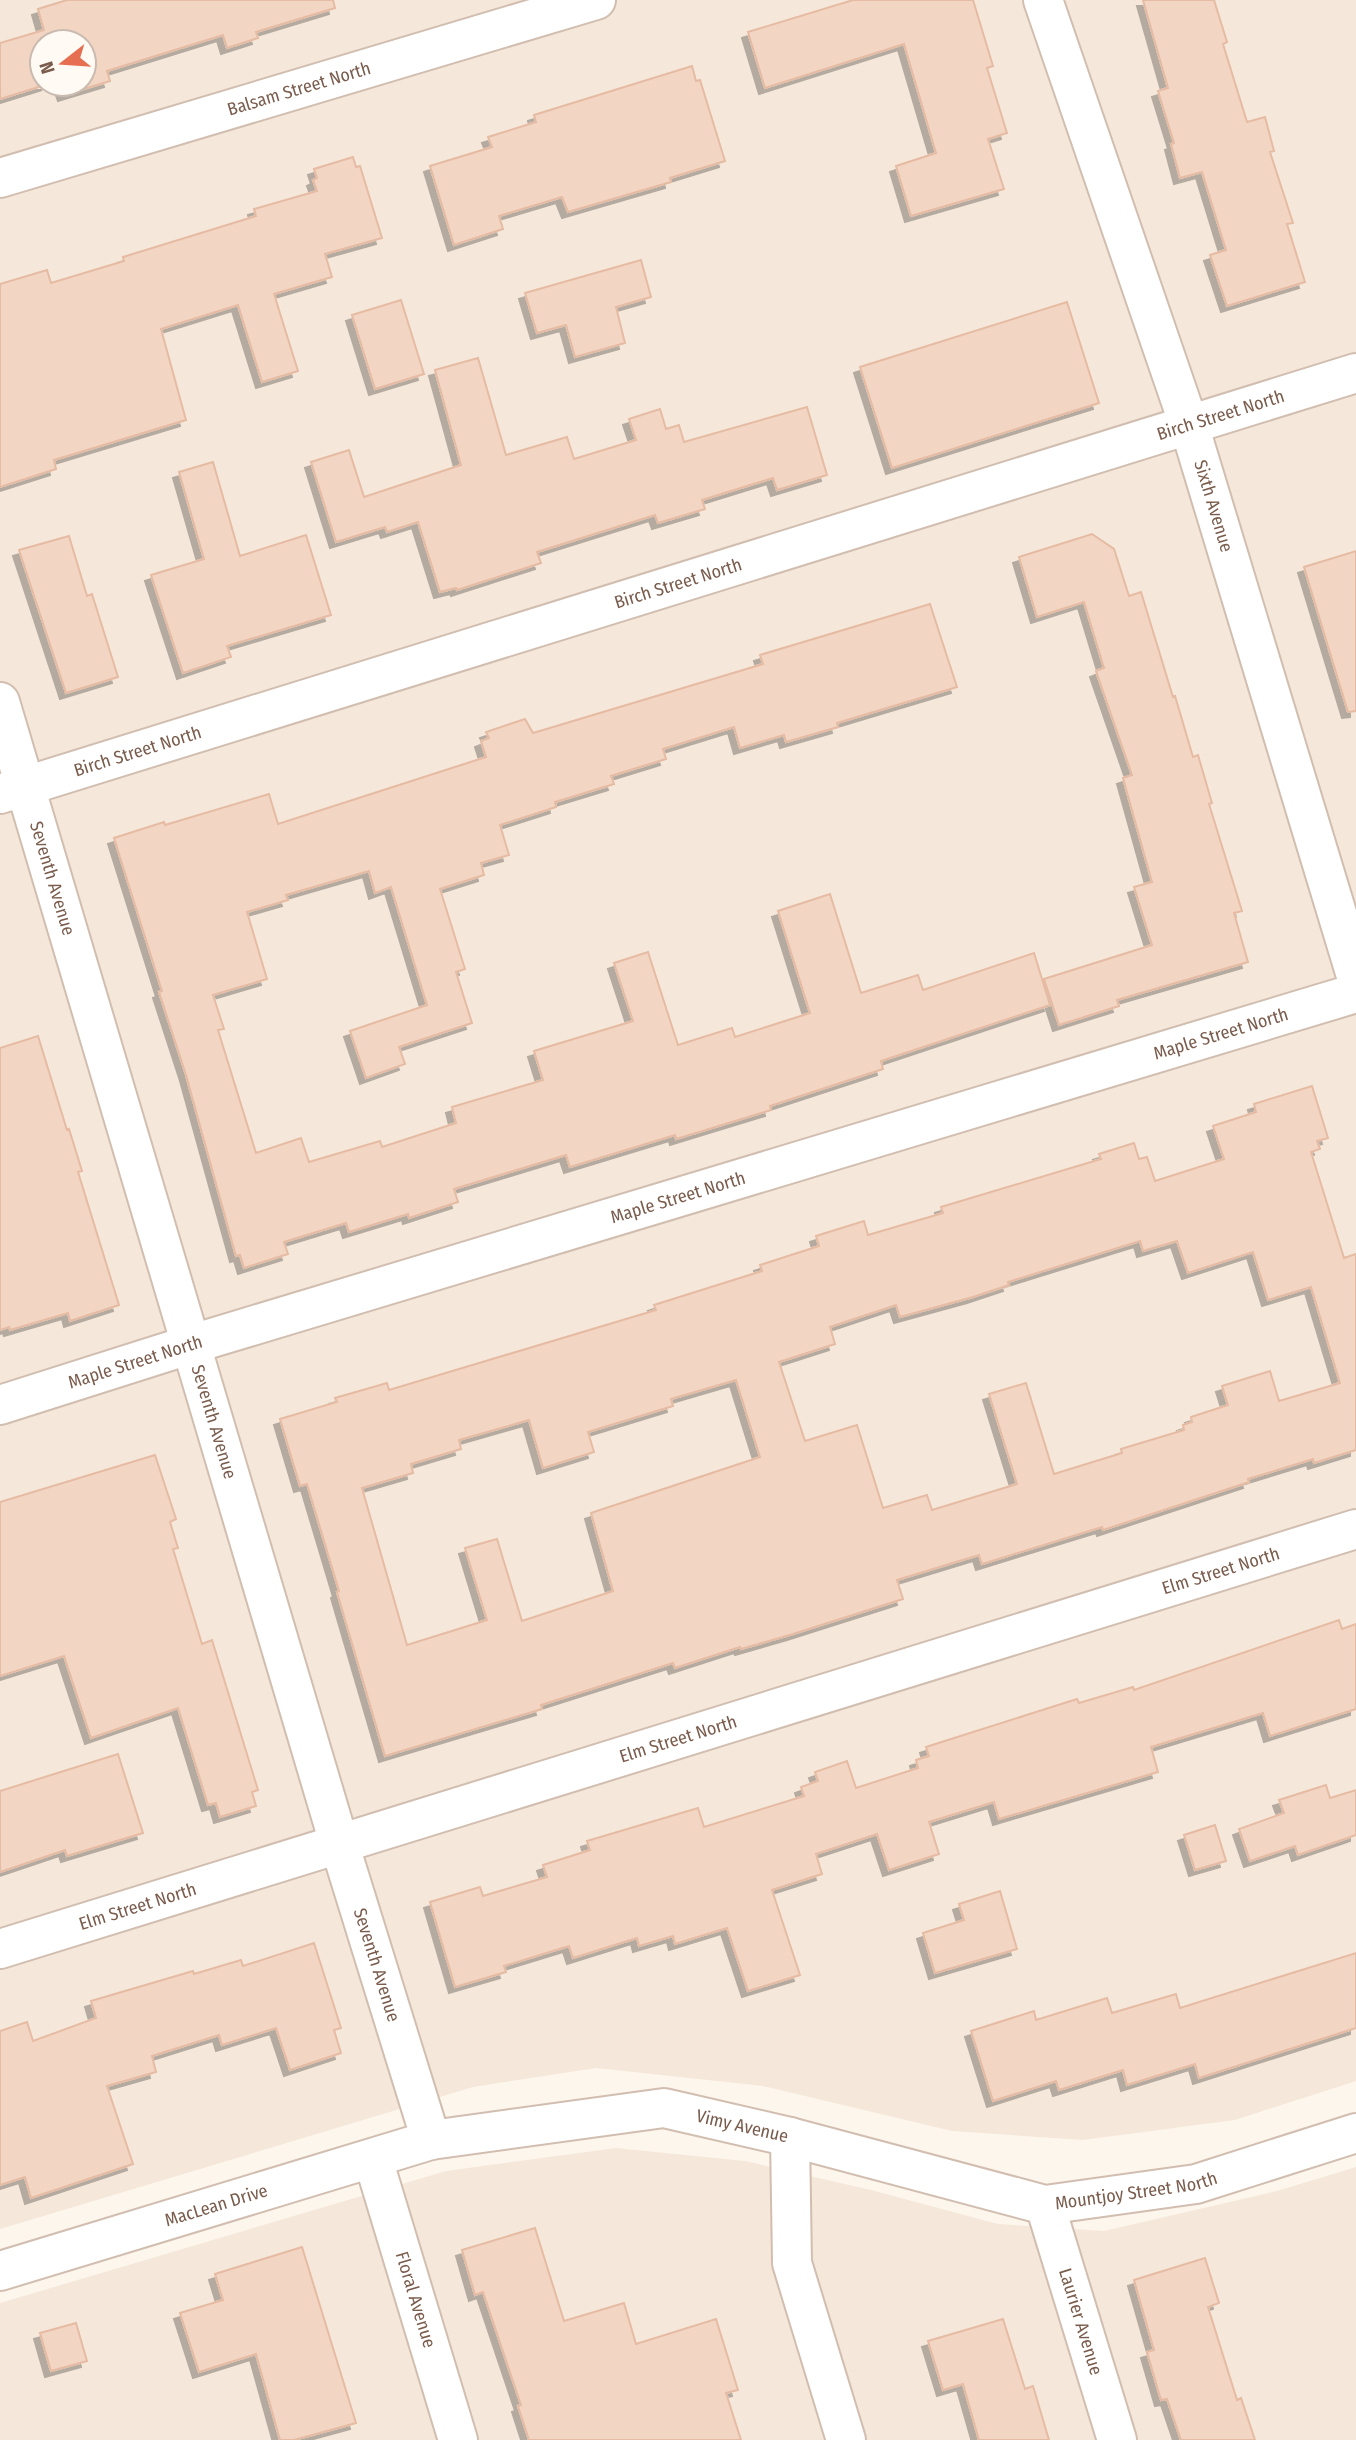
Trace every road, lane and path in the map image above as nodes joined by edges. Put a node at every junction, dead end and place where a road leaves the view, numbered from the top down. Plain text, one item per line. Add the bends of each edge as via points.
1 (596, 0) edge
2 (1043, 0) edge
3 (0, 178) edge
4 (1356, 373) edge
5 (1189, 425) junction
6 (0, 702) edge
7 (13, 790) edge
8 (1356, 976) edge
9 (1356, 993) edge
10 (191, 1345) junction
11 (0, 1405) edge
12 (1356, 1529) edge
13 (340, 1843) junction
14 (0, 1949) edge
15 (1356, 2133) edge
16 (790, 2137) junction
17 (431, 2140) junction
18 (373, 2159) junction
19 (1045, 2205) junction
20 (0, 2271) edge
21 (458, 2440) edge
22 (846, 2440) edge
23 (1117, 2440) edge

1 - 3 street, Balsam Street North
2 - 5 street, Sixth Avenue
4 - 5 street, Birch Street North
5 - 7 street, Birch Street North
5 - 8 street, Sixth Avenue
6 - 7 street, Seventh Avenue
7 - 10 street, Seventh Avenue
9 - 10 street, Maple Street North
10 - 11 street, Maple Street North
10 - 13 street, Seventh Avenue
12 - 13 street, Elm Street North
13 - 14 street, Elm Street North
13 - 17 street, Seventh Avenue
15 - 19 street, Mountjoy Street North via 1196,2185
16 - 17 street, Vimy Avenue via 664,2108
16 - 19 street, Mountjoy Street North
16 - 22 street, Vimy Avenue via 792,2263
17 - 18 street, MacLean Drive
18 - 20 street, MacLean Drive
18 - 21 street, Floral Avenue
19 - 23 street, Laurier Avenue

